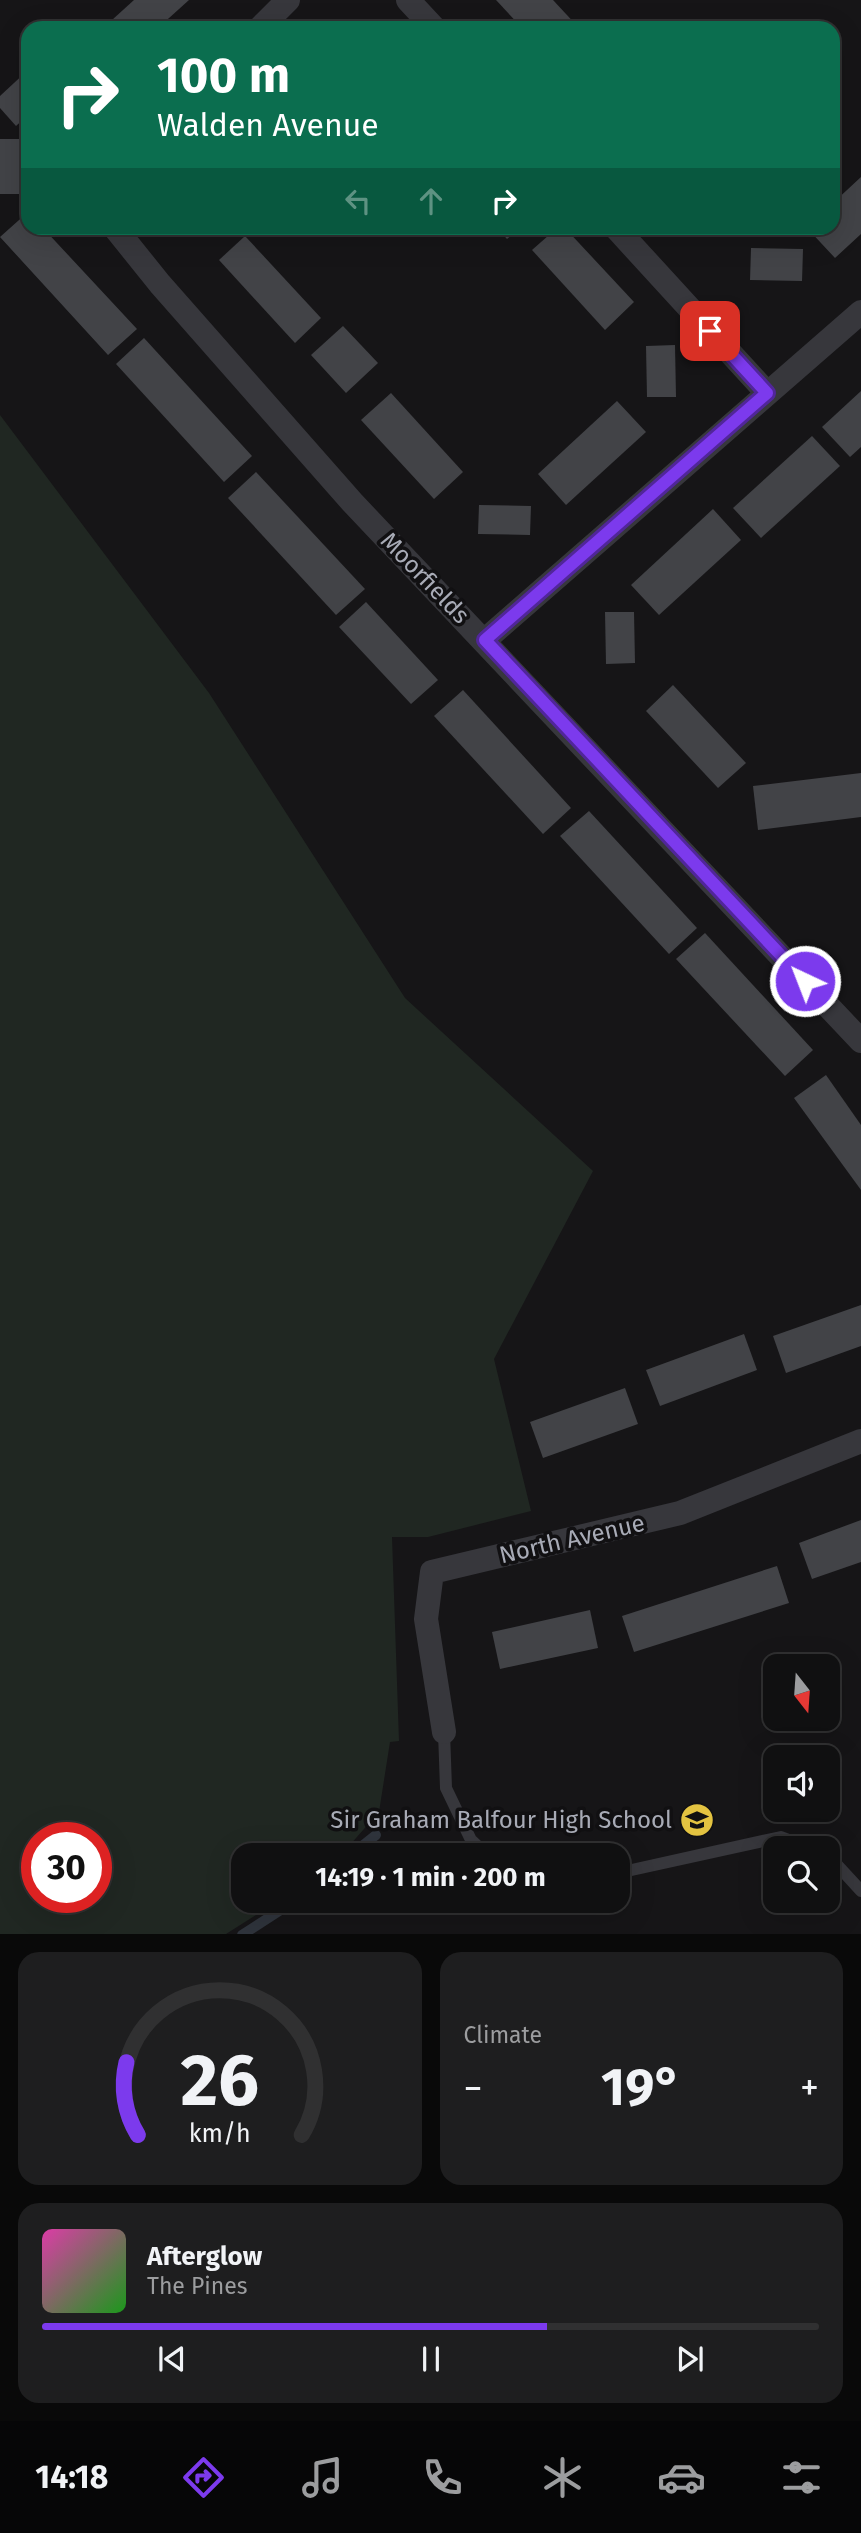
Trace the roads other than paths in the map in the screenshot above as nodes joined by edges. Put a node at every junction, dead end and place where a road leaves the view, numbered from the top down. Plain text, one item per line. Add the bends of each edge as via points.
1 (288, 0) edge
2 (408, 0) edge
3 (267, 21) edge
4 (428, 21) edge
5 (121, 235) edge
6 (622, 235) edge
7 (861, 312) edge
8 (767, 393) junction
9 (485, 640) junction
10 (861, 1041) edge
11 (861, 1441) edge
12 (443, 1732) joint
13 (763, 1841) edge
14 (474, 1843) edge
15 (840, 1868) edge
16 (630, 1870) edge
17 (861, 1891) edge

1 - 3 street
2 - 4 street
5 - 9 street, Moorfields via 352,502
6 - 8 street
7 - 8 street
8 - 9 street
9 - 10 street, Moorfields
11 - 12 street, North Avenue via 680,1513 432,1572 426,1619
12 - 14 lane via 446,1788
13 - 16 lane
15 - 17 lane

